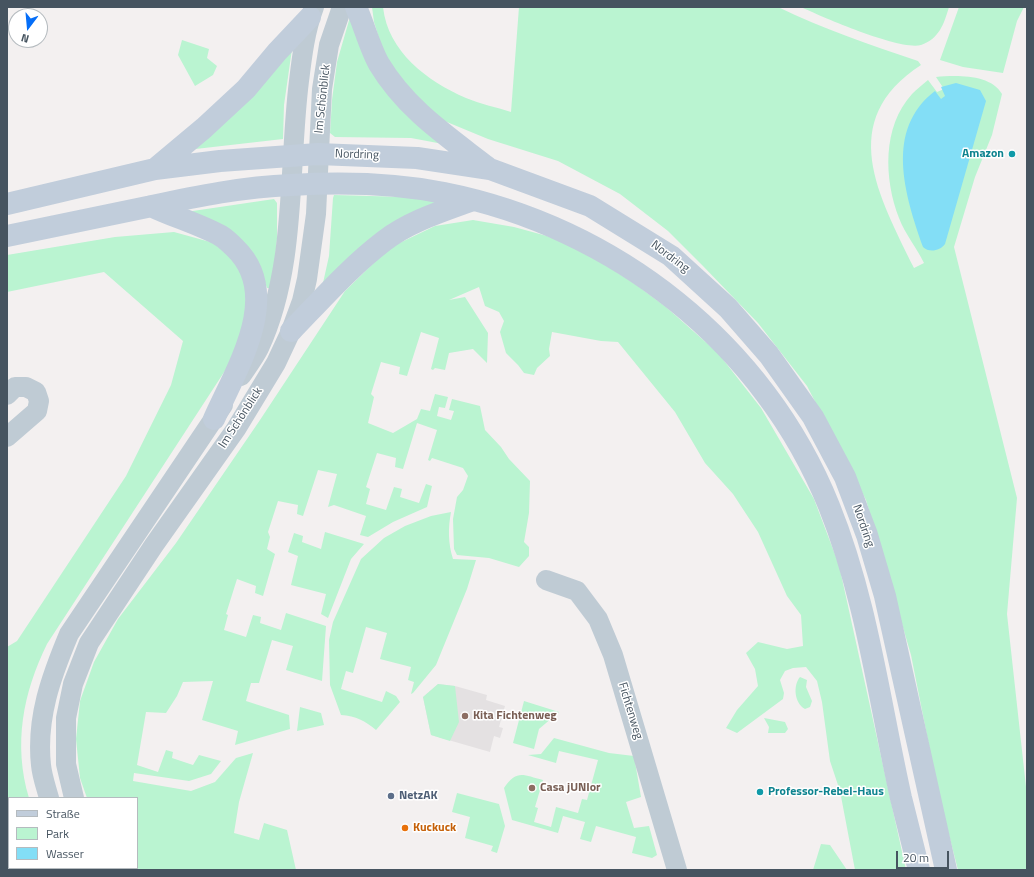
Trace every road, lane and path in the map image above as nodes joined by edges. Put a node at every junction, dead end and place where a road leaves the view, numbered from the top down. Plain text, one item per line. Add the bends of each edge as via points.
1 (342, 7) edge
2 (356, 7) edge
3 (312, 12) edge
4 (318, 154) junction
5 (293, 156) junction
6 (155, 169) junction
7 (490, 169) junction
8 (318, 184) junction
9 (291, 185) junction
10 (473, 200) junction
11 (7, 204) edge
12 (151, 206) junction
13 (7, 236) edge
14 (291, 331) junction
15 (7, 395) edge
16 (214, 418) junction
17 (7, 437) edge
18 (546, 580) dead end
19 (49, 797) edge
20 (74, 797) edge
21 (677, 870) edge
22 (919, 870) edge
23 (946, 870) edge

1 - 4 street, Im Schönblick via 329,45 322,89
2 - 7 street via 378,63 404,99 425,120
3 - 5 street, Im Schönblick via 304,47 294,118
3 - 6 street via 246,89
4 - 5 street, Nordring
4 - 7 street, Nordring via 417,158
4 - 8 street, Im Schönblick
5 - 6 street, Nordring
5 - 9 street, Im Schönblick
6 - 11 street, Nordring
7 - 23 street, Nordring via 590,206 672,256 728,308 769,355 798,394 834,454 867,535 885,596
8 - 9 street, Nordring
8 - 10 street, Nordring via 408,187
8 - 14 street, Im Schönblick via 307,279
9 - 12 street, Nordring via 216,192
9 - 16 street, Im Schönblick via 283,260 269,323 258,349
10 - 14 street via 422,220 385,240 345,275
10 - 22 street, Nordring via 553,226 641,274 674,298 726,347 768,396 784,420 812,468 828,503 857,589 901,798
12 - 13 street, Nordring
12 - 16 street via 222,236 243,256 255,279 257,306 250,338
14 - 20 street, Im Schönblick via 276,363 236,429 89,643 74,684 66,718 66,764
15 - 17 street via 15,387 26,387 36,392 39,401 37,411
16 - 19 street, Im Schönblick via 66,641 52,673 41,716 41,765
18 - 21 street, Fichtenweg via 577,590 598,619 613,655

